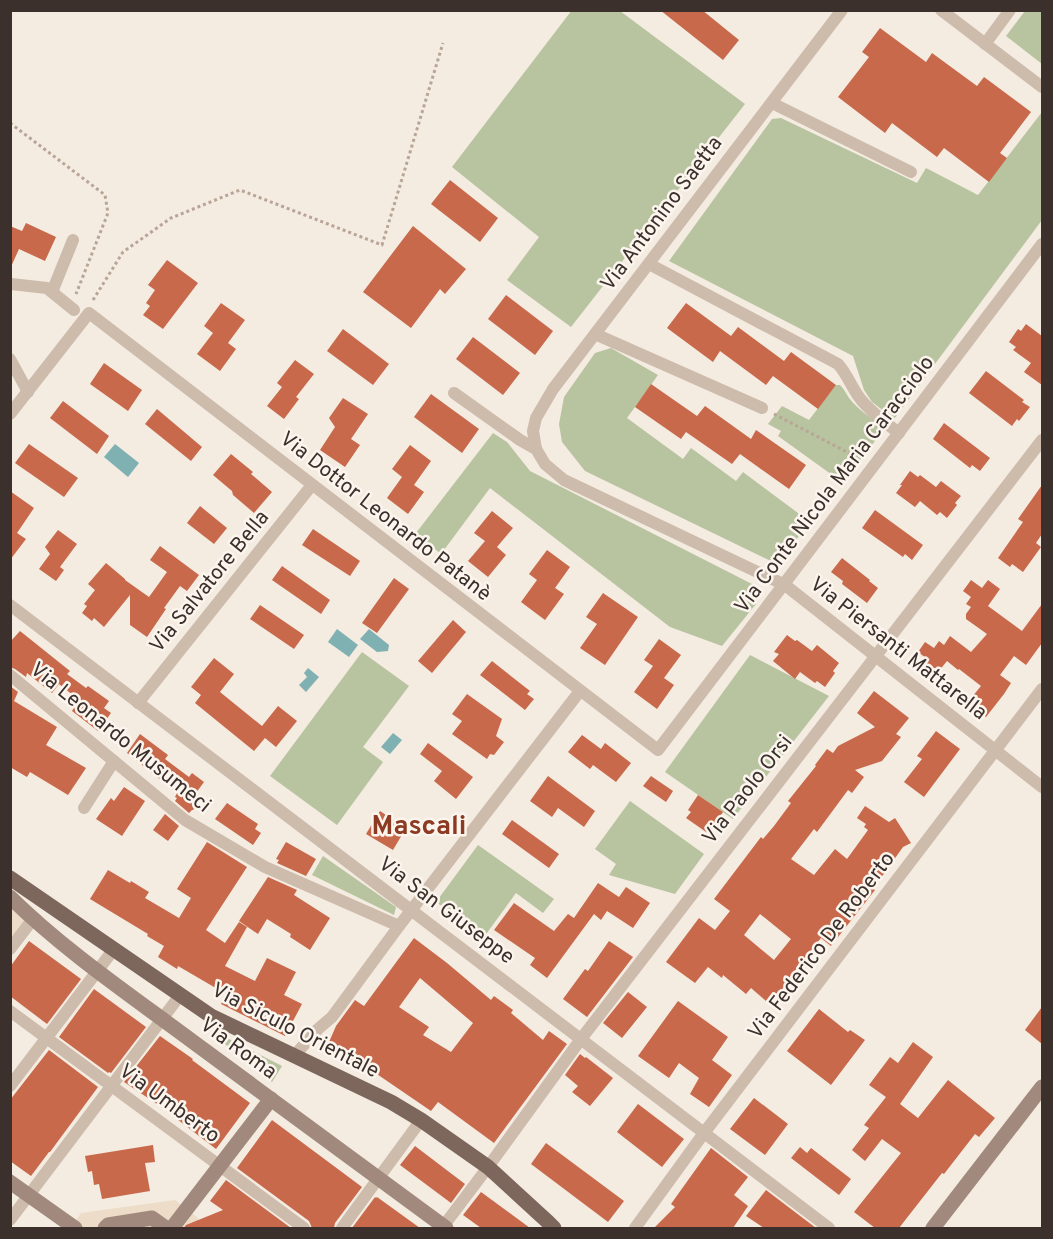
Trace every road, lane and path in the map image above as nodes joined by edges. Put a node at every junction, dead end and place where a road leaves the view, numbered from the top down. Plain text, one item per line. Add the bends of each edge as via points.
1 (842, 10) edge
2 (941, 10) edge
3 (1010, 10) edge
4 (443, 43) dead end
5 (985, 44) junction
6 (1042, 87) edge
7 (772, 103) junction
8 (10, 123) edge
9 (911, 172) dead end
10 (73, 240) dead end
11 (1042, 244) edge
12 (649, 264) junction
13 (11, 285) edge
14 (52, 292) junction
15 (74, 310) joint
16 (89, 310) junction
17 (595, 334) junction
18 (10, 359) edge
19 (28, 392) junction
20 (454, 393) dead end
21 (762, 408) joint
22 (10, 414) edge
23 (899, 433) junction
24 (1042, 440) edge
25 (536, 449) junction
26 (871, 470) junction
27 (312, 485) junction
28 (785, 585) junction
29 (10, 605) edge
30 (875, 657) junction
31 (10, 675) edge
32 (1042, 689) edge
33 (580, 691) junction
34 (138, 703) junction
35 (658, 750) joint
36 (996, 751) junction
37 (114, 761) junction
38 (1042, 787) edge
39 (84, 808) dead end
40 (10, 878) edge
41 (10, 897) edge
42 (412, 909) junction
43 (33, 919) junction
44 (399, 926) junction
45 (114, 949) junction
46 (10, 950) edge
47 (98, 970) junction
48 (181, 994) junction
49 (10, 1011) edge
50 (162, 1019) junction
51 (47, 1038) junction
52 (581, 1039) junction
53 (294, 1056) junction
54 (11, 1084) edge
55 (112, 1086) junction
56 (1042, 1087) edge
57 (271, 1099) junction
58 (421, 1120) junction
59 (704, 1133) junction
60 (220, 1166) junction
61 (488, 1167) junction
62 (378, 1179) junction
63 (10, 1182) edge
64 (29, 1196) junction
65 (10, 1220) edge
66 (548, 1226) edge
67 (74, 1228) edge
68 (105, 1228) edge
69 (166, 1228) edge
70 (172, 1228) edge
71 (304, 1228) edge
72 (342, 1228) edge
73 (444, 1228) edge
74 (635, 1228) edge
75 (829, 1228) edge
76 (933, 1228) edge

1 - 7 street, Via Antonino Saetta
2 - 5 street
3 - 5 street
4 - 16 path via 382,245 240,190 171,218 123,252
5 - 6 street
7 - 9 street
7 - 12 street, Via Antonino Saetta
8 - 15 path via 105,195 108,213
10 - 14 street
11 - 23 street, Via Conte Nicola Maria Caracciolo
12 - 17 street, Via Antonino Saetta
12 - 23 street via 838,364 860,399
13 - 14 street via 47,288
14 - 15 street
16 - 19 street
16 - 27 street, Via Dottor Leonardo Patanè
17 - 21 street
17 - 25 street, Via Antonino Saetta via 552,389 536,418
18 - 19 street
19 - 22 street
20 - 25 street, Via Piersanti Mattarella
21 - 26 path via 844,451
23 - 26 street, Via Conte Nicola Maria Caracciolo
24 - 30 street, Via Paolo Orsi
25 - 28 street, Via Piersanti Mattarella via 545,464 564,480
26 - 28 street, Via Conte Nicola Maria Caracciolo
27 - 33 street, Via Dottor Leonardo Patanè
27 - 34 street, Via Salvatore Bella
28 - 30 street, Via Piersanti Mattarella
28 - 35 street, Via Conte Nicola Maria Caracciolo
29 - 34 street, Via San Giuseppe
30 - 36 street, Via Piersanti Mattarella
30 - 52 street, Via Paolo Orsi
31 - 37 street, Via Leonardo Musumeci
32 - 36 street, Via Federico De Roberto
33 - 35 street, Via Dottor Leonardo Patanè
33 - 42 street
34 - 42 street, Via San Giuseppe
36 - 38 street, Via Piersanti Mattarella
36 - 59 street, Via Federico De Roberto
37 - 39 street
37 - 44 street, Via Leonardo Musumeci via 185,820 265,867
40 - 45 main road, Via Siculo Orientale
41 - 43 street, Via Roma
42 - 44 street
42 - 52 street, Via San Giuseppe
43 - 46 street
43 - 47 street, Via Roma
44 - 53 street via 333,1017
45 - 47 street
45 - 48 main road, Via Siculo Orientale
47 - 50 street, Via Roma
47 - 51 street
48 - 50 street
48 - 53 main road, Via Siculo Orientale via 211,1016
49 - 51 street, Via Umberto
50 - 55 street
50 - 57 street, Via Roma
51 - 54 street
51 - 55 street, Via Umberto
52 - 59 street, Via San Giuseppe
52 - 61 street, Via Paolo Orsi
53 - 58 main road, Via Siculo Orientale
55 - 60 street, Via Umberto
55 - 64 street
56 - 76 street
57 - 60 street
57 - 62 street, Via Roma
58 - 61 main road, Via Siculo Orientale
58 - 62 street
59 - 74 street, Via Federico De Roberto
59 - 75 street, Via San Giuseppe
60 - 70 street
60 - 71 street, Via Umberto
61 - 66 main road, Via Siculo Orientale
61 - 73 street, Via Paolo Orsi
62 - 72 street
62 - 73 street, Via Roma
63 - 64 street
64 - 65 street
64 - 67 street
68 - 69 street via 152,1218

